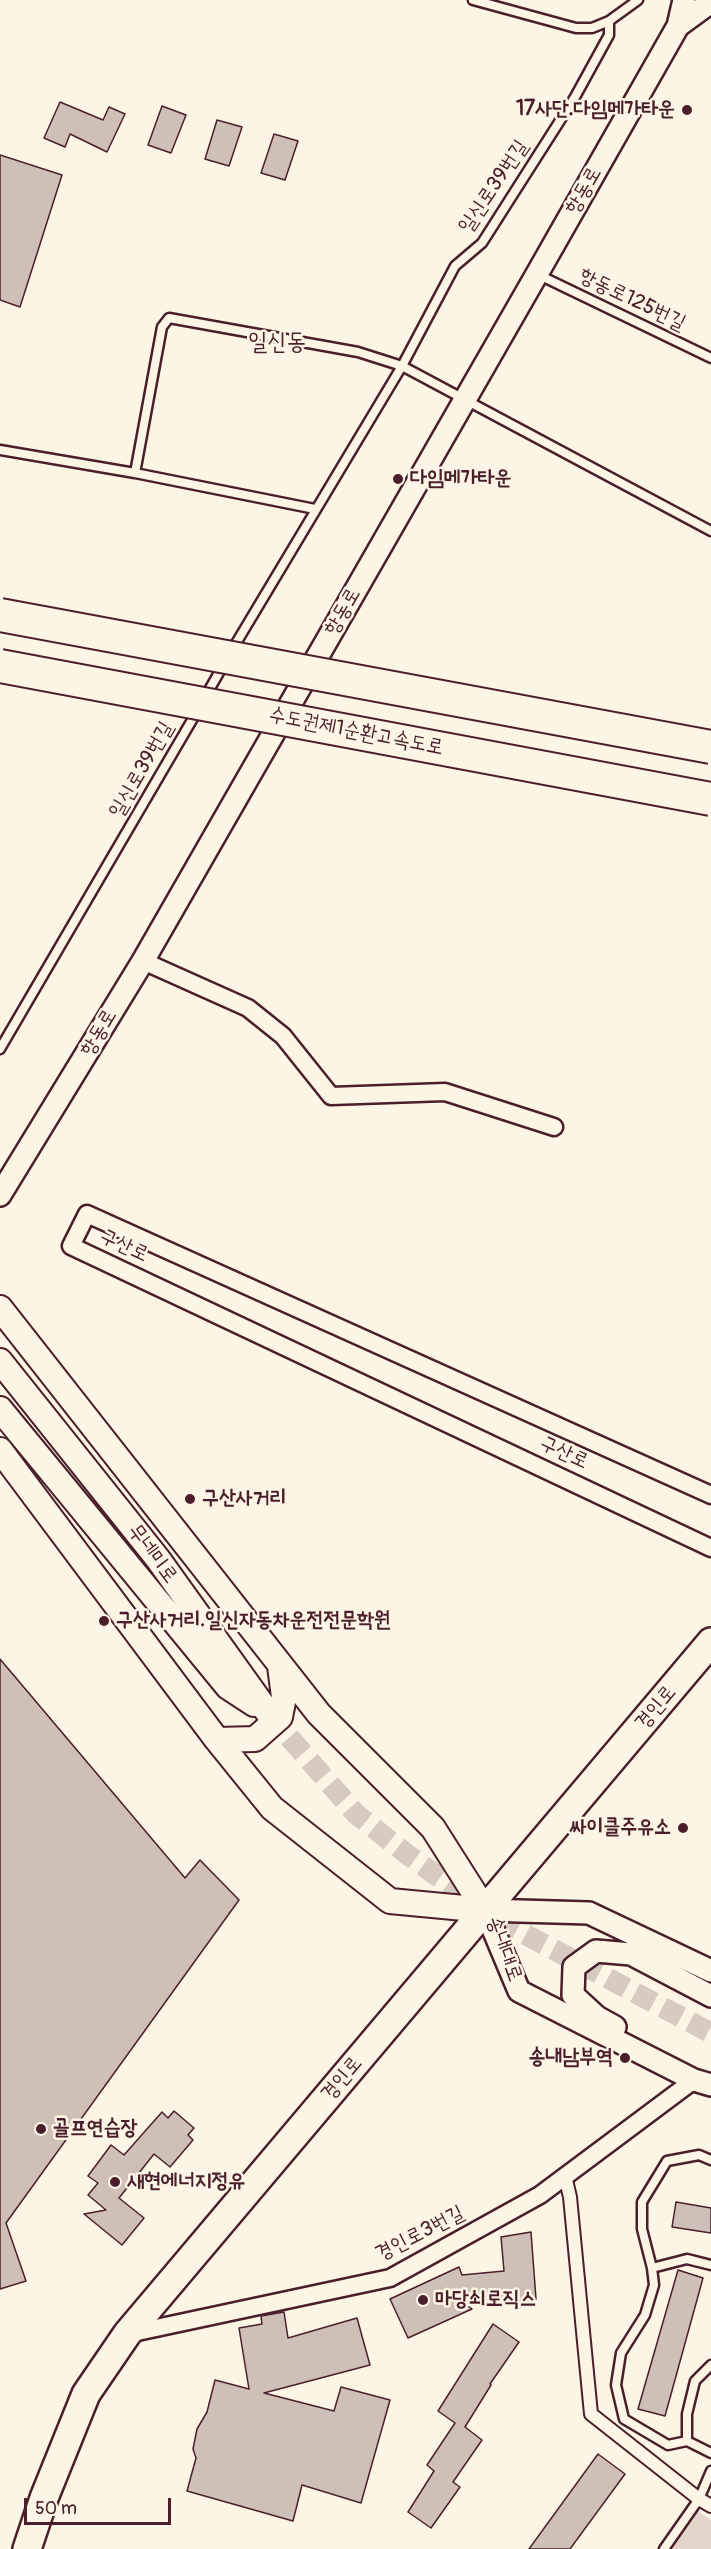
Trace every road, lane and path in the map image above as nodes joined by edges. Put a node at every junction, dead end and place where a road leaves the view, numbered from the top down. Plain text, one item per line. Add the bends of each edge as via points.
1 (472, 0) edge
2 (638, 0) edge
3 (684, 0) edge
4 (711, 3) edge
5 (609, 21) junction
6 (678, 26) junction
7 (537, 274) junction
8 (711, 358) edge
9 (402, 366) junction
10 (465, 398) junction
11 (0, 450) edge
12 (135, 473) junction
13 (315, 509) junction
14 (711, 531) edge
15 (0, 615) edge
16 (0, 666) edge
17 (711, 747) edge
18 (711, 799) edge
19 (142, 961) junction
20 (0, 1049) edge
21 (554, 1127) dead end
22 (0, 1195) edge
23 (0, 1308) edge
24 (0, 1361) edge
25 (0, 1409) edge
26 (0, 1450) edge
27 (711, 1495) edge
28 (711, 1548) edge
29 (711, 1642) edge
30 (279, 1663) junction
31 (217, 1740) junction
32 (485, 1910) junction
33 (711, 1971) edge
34 (711, 1996) edge
35 (702, 2083) edge
36 (711, 2096) edge
37 (711, 2160) edge
38 (565, 2176) junction
39 (711, 2265) edge
40 (652, 2268) junction
41 (127, 2334) junction
42 (711, 2366) edge
43 (687, 2441) junction
44 (711, 2453) edge
45 (711, 2471) edge
46 (699, 2499) junction
47 (711, 2506) edge
48 (27, 2549) edge
49 (664, 2549) edge

1 - 5 lane via 576,28 592,28
2 - 5 lane
3 - 6 street, 항동로
4 - 6 street, 항동로
5 - 9 lane, 일신로39번길 via 609,35 575,97 482,243 455,266
6 - 7 street, 항동로
7 - 8 lane, 항동로125번길
7 - 10 street, 항동로
9 - 10 lane
9 - 12 lane via 357,352 169,318 162,327
9 - 13 lane, 일신로39번길
10 - 14 lane
10 - 19 street, 항동로
11 - 12 lane
12 - 13 lane
13 - 20 lane, 일신로39번길
15 - 17 highway, bridge
16 - 18 highway, 수도권제1순환고속도로, bridge
19 - 21 street via 248,1008 283,1036 331,1096 445,1092
19 - 22 street, 항동로
23 - 30 main road
24 - 25 main road, 무네미로 via 158,1559 269,1714 228,1687
26 - 31 main road
27 - 28 street, 구산로 via 87,1214 71,1246
29 - 32 main road, 경인로
30 - 31 main road via 284,1697 280,1717 255,1738
30 - 32 main road via 319,1714 433,1828
31 - 32 main road via 272,1808 390,1901
32 - 33 street, 송내대로 via 589,1913
32 - 35 street, 송내대로 via 519,1991
32 - 41 main road, 경인로
34 - 35 street via 631,1954 596,1952 574,1967 573,1995 597,2017 680,2059
35 - 36 street, 송내대로
35 - 38 street, 경인로3번길
37 - 40 lane via 699,2155 667,2161 642,2202 642,2229
38 - 41 street, 경인로3번길 via 540,2195 390,2278
38 - 46 street via 591,2414
39 - 40 lane via 687,2259
40 - 43 lane via 654,2285 645,2315 621,2354 616,2385 624,2419 668,2445
41 - 48 main road, 경인로 via 86,2394
42 - 43 lane via 695,2381 687,2414
43 - 44 lane
45 - 46 lane
46 - 47 street
46 - 49 lane

